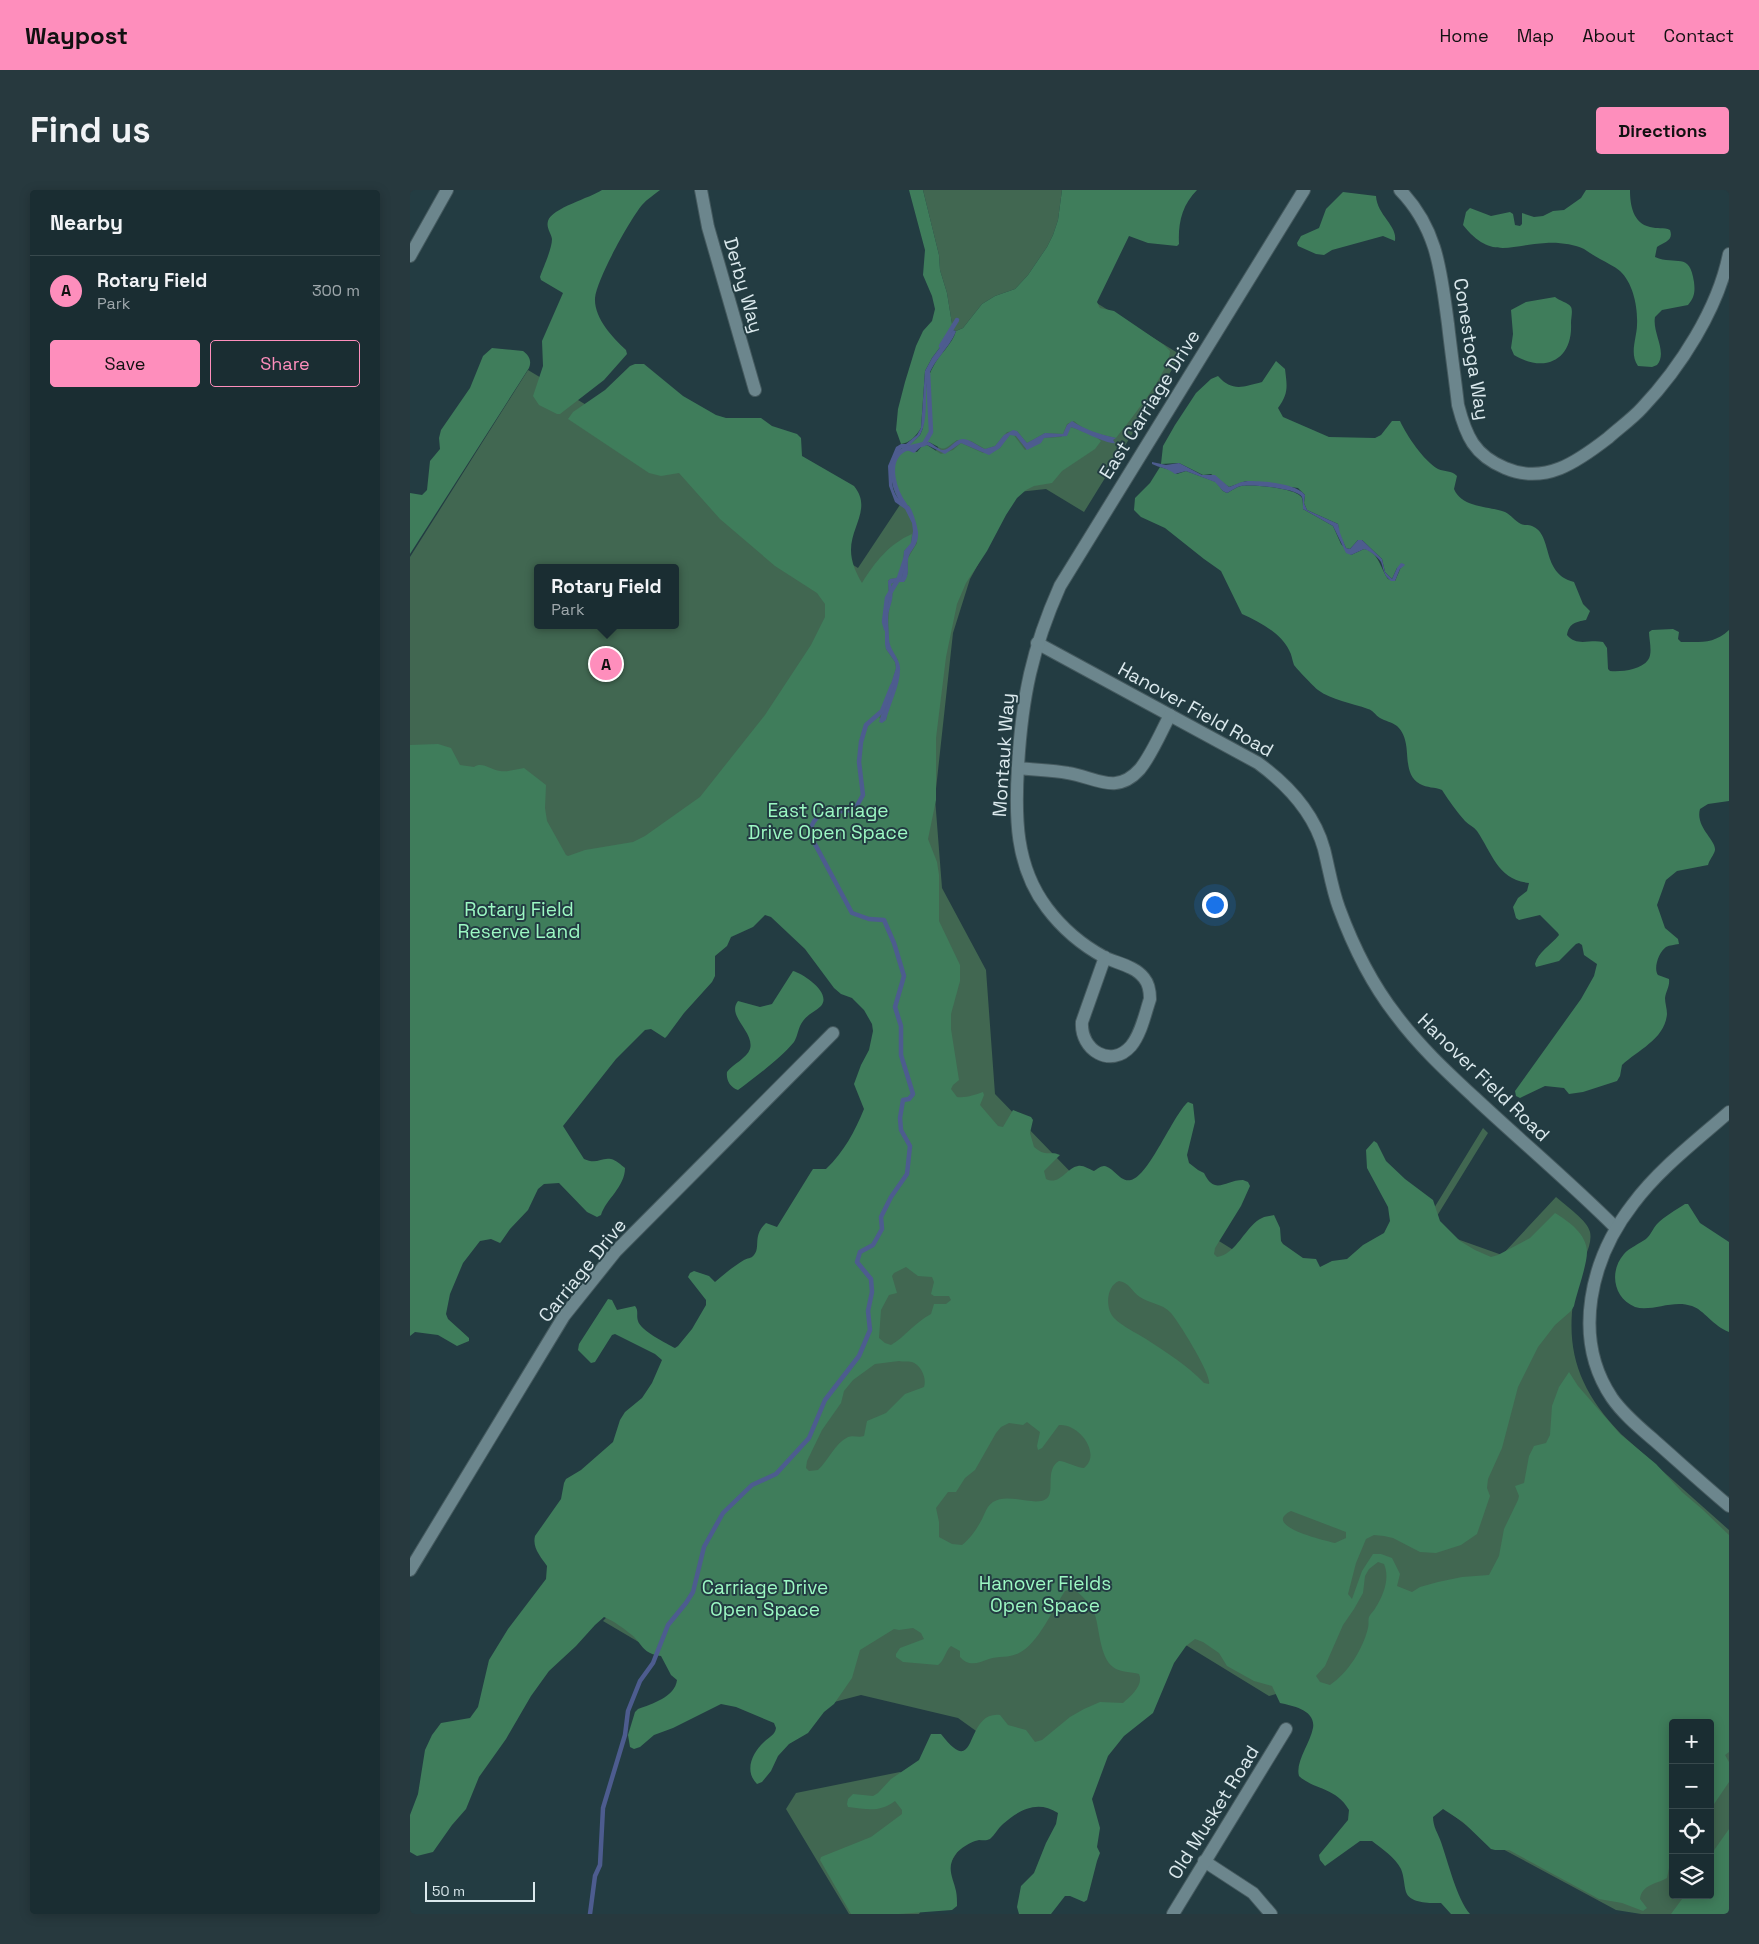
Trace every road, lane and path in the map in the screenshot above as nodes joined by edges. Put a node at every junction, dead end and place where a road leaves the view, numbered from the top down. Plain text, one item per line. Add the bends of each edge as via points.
1 (447, 190) edge
2 (701, 190) edge
3 (1304, 190) edge
4 (1400, 190) edge
5 (1729, 254) edge
6 (410, 256) edge
7 (755, 390) dead end
8 (1037, 643) junction
9 (1170, 715) junction
10 (1018, 768) junction
11 (1105, 957) junction
12 (833, 1033) dead end
13 (1729, 1112) edge
14 (1616, 1228) junction
15 (1729, 1506) edge
16 (410, 1570) edge
17 (1286, 1729) dead end
18 (1204, 1861) junction
19 (1173, 1914) edge
20 (1271, 1914) edge

1 - 6 street
2 - 7 street, Derby Way via 708,227
3 - 8 street, East Carriage Drive via 1077,557 1060,586
4 - 5 street, Conestoga Way via 1425,224 1441,267 1458,405 1464,426 1482,455 1495,464 1524,474 1562,469 1594,449 1641,410 1695,338 1716,294
8 - 9 street, Hanover Field Road
8 - 10 street, Montauk Way via 1023,704
9 - 10 street via 1140,769 1122,782 1100,783 1068,773
9 - 14 street, Hanover Field Road via 1258,764 1291,791 1320,837 1339,906 1357,950 1395,1014 1435,1061
10 - 11 street, Montauk Way via 1016,828 1034,888 1062,925
11 - 11 street, Montauk Way via 1138,972 1150,992 1132,1045 1121,1054 1109,1056 1096,1053 1087,1045 1081,1028
12 - 16 street, Carriage Drive via 616,1251 564,1316
13 - 14 street via 1640,1194
14 - 15 street via 1598,1267 1590,1303 1590,1342 1602,1381 1620,1408
17 - 18 street, Old Musket Road
18 - 19 street, Old Musket Road
18 - 20 street via 1254,1894

